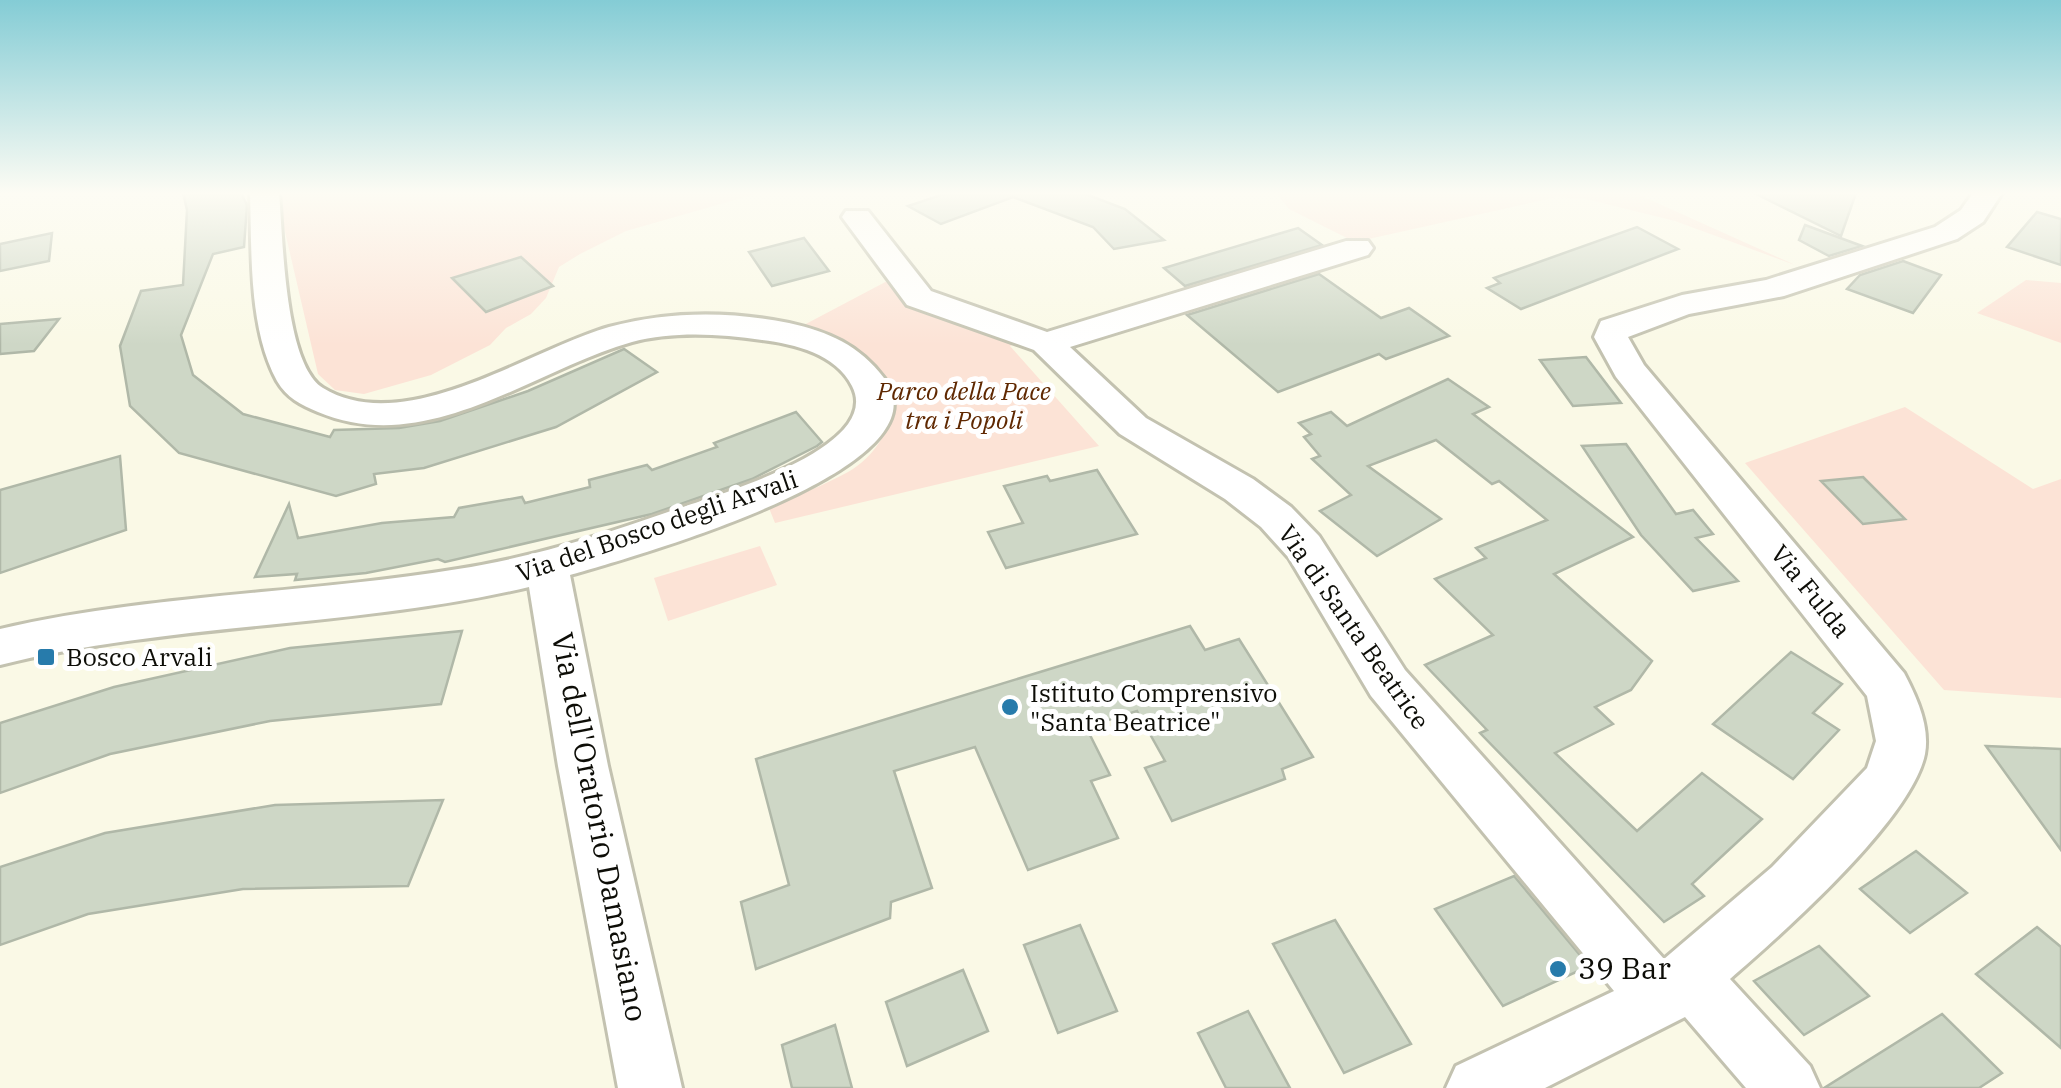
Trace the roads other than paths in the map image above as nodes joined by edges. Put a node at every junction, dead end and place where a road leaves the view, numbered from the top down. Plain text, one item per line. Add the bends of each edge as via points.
1 (271, 244) edge
2 (878, 244) edge
3 (1912, 244) edge
4 (1357, 248) dead end
5 (1046, 343) junction
6 (547, 566) junction
7 (0, 647) edge
8 (1674, 988) junction
9 (650, 1088) edge
10 (1478, 1088) edge
11 (1788, 1088) edge

1 - 6 street, Via del Bosco degli Arvali via 286,360 301,390 327,404 385,412 436,406 619,335 696,325 761,329 816,342 850,361 869,382 872,416 853,446 825,468
2 - 5 street, Via di Santa Beatrice via 920,298
3 - 8 street, Via Fulda via 1613,328 1610,338 1628,369 1887,687 1902,738 1887,780 1831,846
4 - 5 street
5 - 8 street, Via di Santa Beatrice via 1133,426 1239,490 1304,546 1388,683
6 - 7 street, Via del Bosco degli Arvali via 418,591 132,619
6 - 9 street, Via dell'Oratorio Damasiano
8 - 10 street, Via Fulda
8 - 11 street, Via di Santa Beatrice

